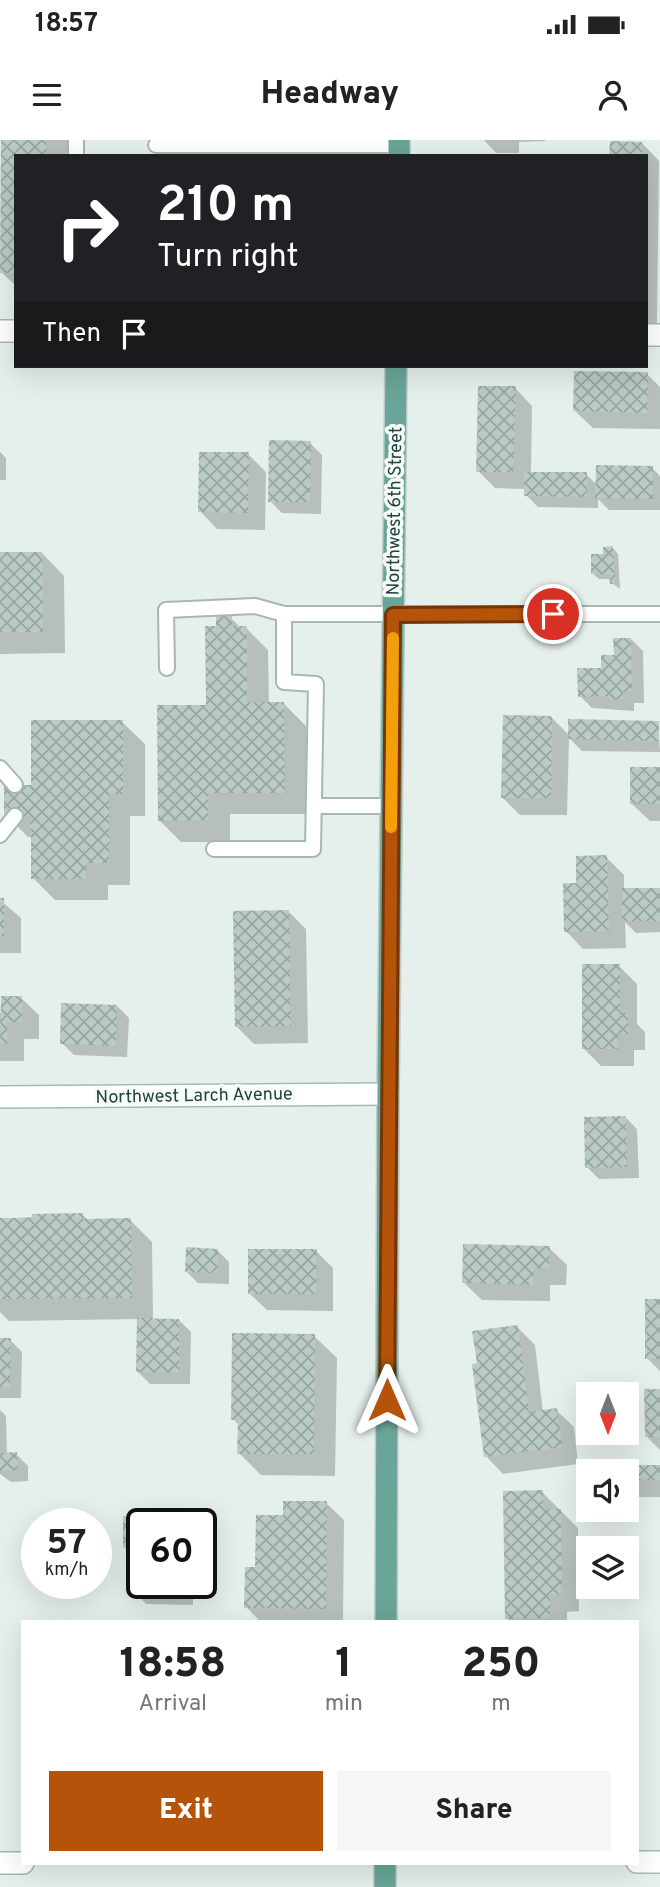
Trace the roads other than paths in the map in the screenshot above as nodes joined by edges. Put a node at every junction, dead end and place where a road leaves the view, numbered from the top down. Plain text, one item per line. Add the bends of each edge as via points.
1 (157, 147) edge
2 (399, 147) edge
3 (326, 150) edge
4 (396, 368) edge
5 (284, 614) junction
6 (660, 614) edge
7 (393, 615) junction
8 (167, 668) dead end
9 (0, 768) edge
10 (15, 785) dead end
11 (314, 806) junction
12 (391, 806) junction
13 (15, 816) dead end
14 (0, 835) edge
15 (214, 849) dead end
16 (388, 1094) junction
17 (0, 1097) edge
18 (386, 1620) edge
19 (639, 1862) edge
20 (660, 1862) edge
21 (0, 1863) edge
22 (21, 1863) edge
23 (385, 1865) edge
24 (385, 1887) edge

1 - 3 lane
2 - 3 lane
4 - 7 main road, Northwest 6th Street
5 - 7 lane
5 - 8 lane via 255,606 166,610
5 - 11 lane via 284,682 316,684
6 - 7 lane
7 - 12 main road, Northwest 6th Street
9 - 10 lane
11 - 12 lane
11 - 15 lane via 313,849
12 - 16 main road, Northwest 6th Street
13 - 14 lane
16 - 17 street, Northwest Larch Avenue
16 - 18 main road, Northwest 6th Street
19 - 20 street
21 - 22 street
23 - 24 main road

